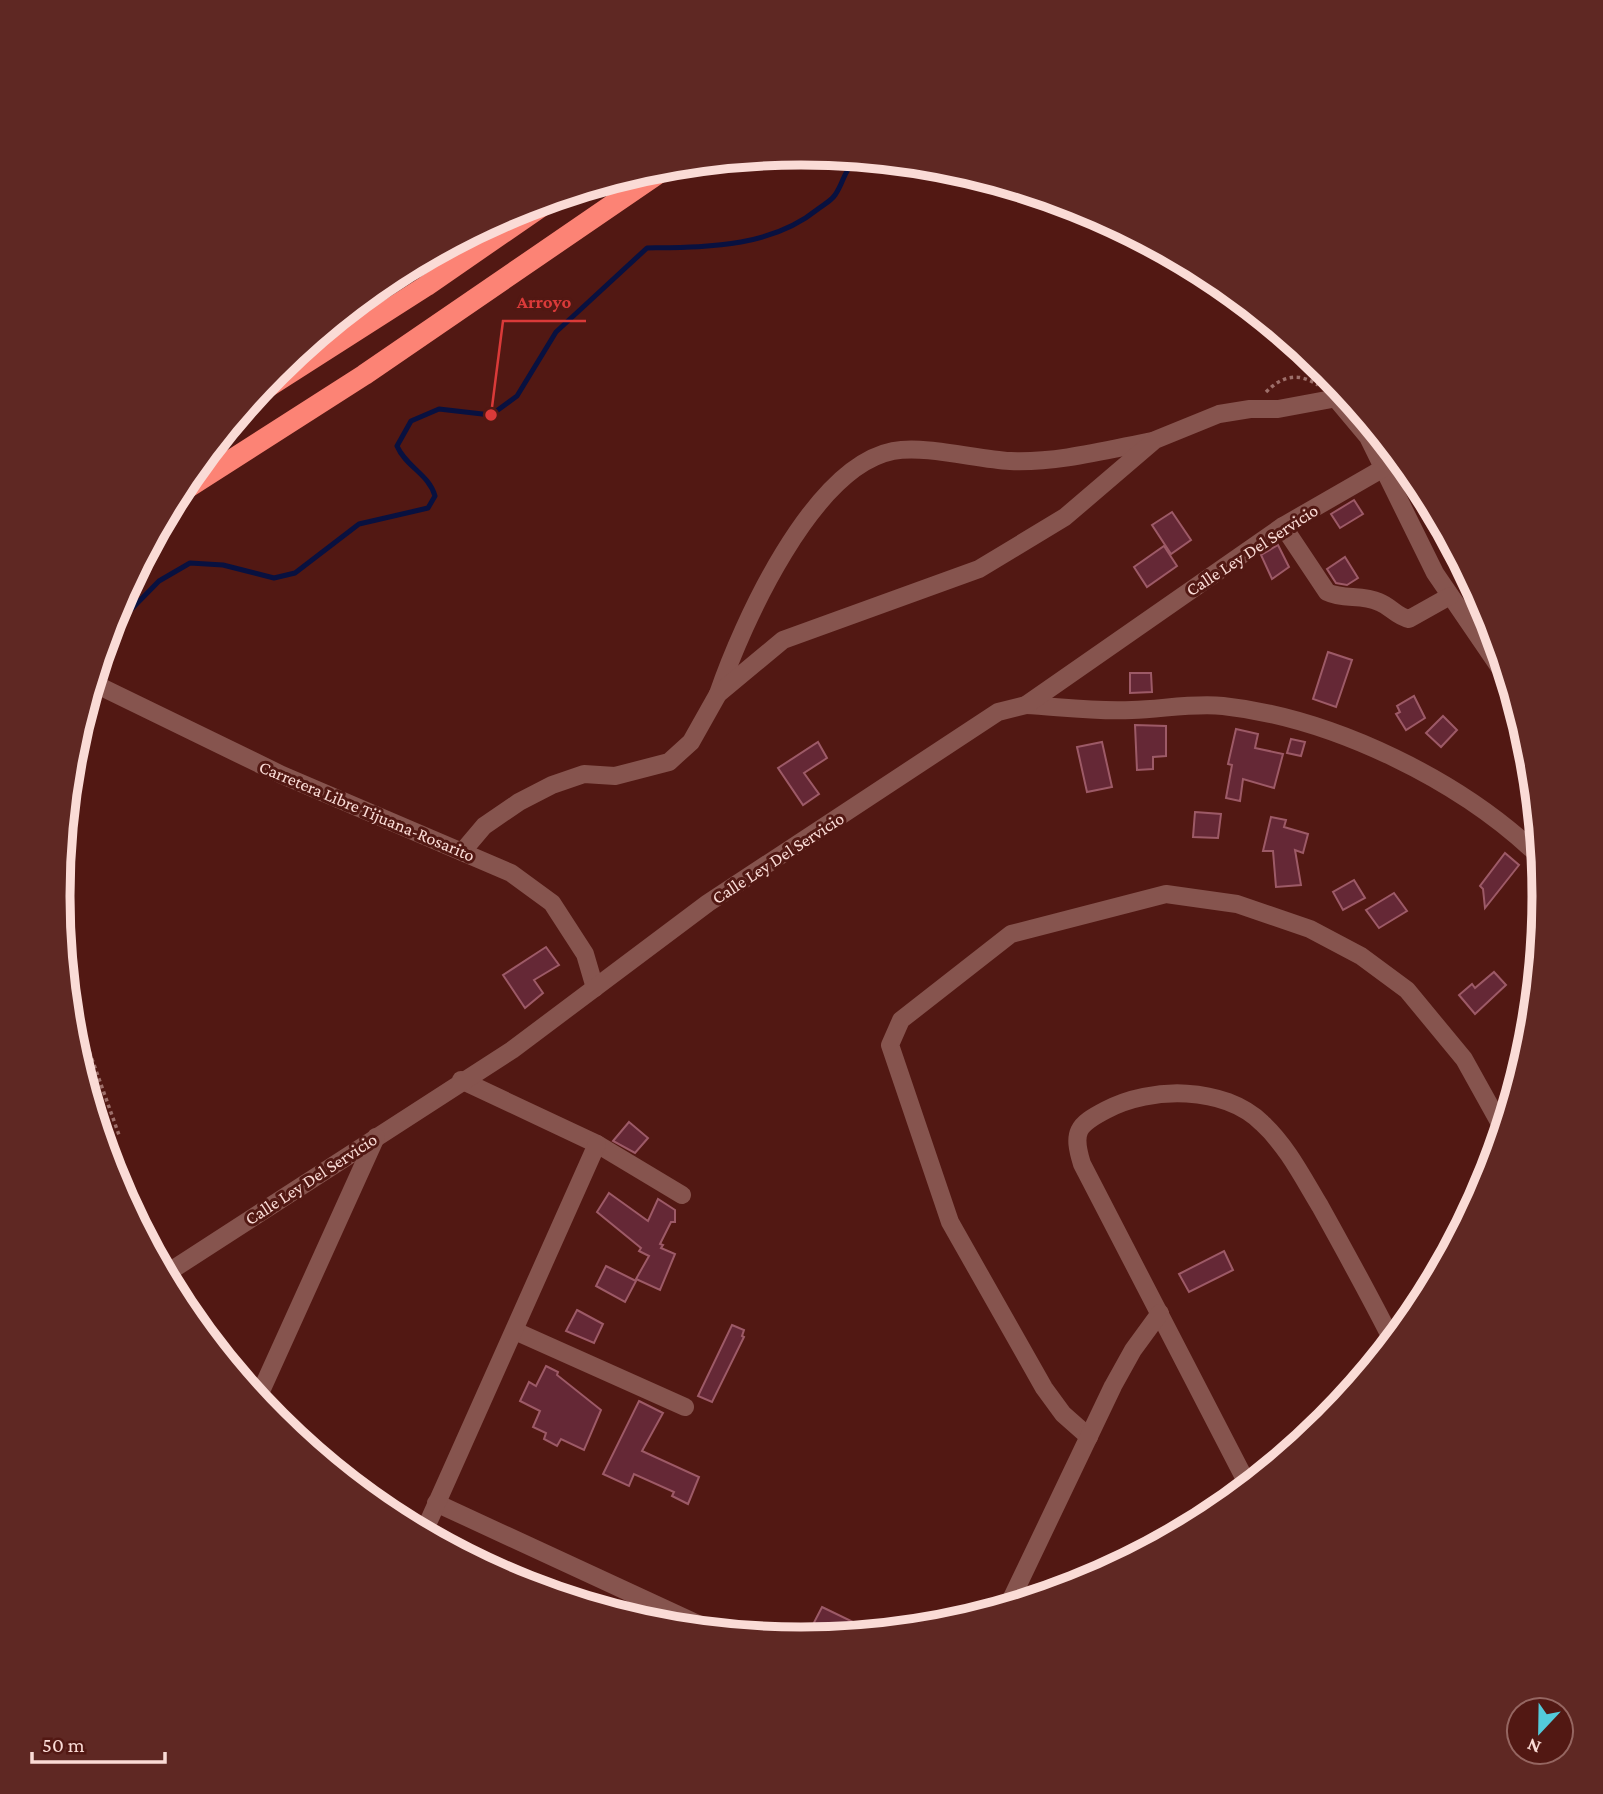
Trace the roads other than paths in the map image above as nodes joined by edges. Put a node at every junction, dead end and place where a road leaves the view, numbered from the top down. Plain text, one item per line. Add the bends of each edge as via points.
1 (644, 183) edge
2 (517, 223) edge
3 (295, 370) edge
4 (1336, 399) edge
5 (1362, 429) edge
6 (1155, 440) junction
7 (1387, 459) edge
8 (1382, 469) junction
9 (203, 478) edge
10 (1283, 526) junction
11 (1450, 596) junction
12 (1492, 657) edge
13 (101, 687) edge
14 (718, 694) junction
15 (1026, 705) junction
16 (1531, 848) edge
17 (461, 852) junction
18 (595, 988) junction
19 (461, 1080) junction
20 (1498, 1120) edge
21 (376, 1137) junction
22 (597, 1144) junction
23 (682, 1195) dead end
24 (172, 1270) edge
25 (1160, 1313) junction
26 (515, 1331) junction
27 (1388, 1333) edge
28 (262, 1390) edge
29 (685, 1406) dead end
30 (1089, 1437) junction
31 (1245, 1479) edge
32 (436, 1503) junction
33 (427, 1525) edge
34 (1012, 1598) edge
35 (686, 1619) edge

1 - 9 highway
2 - 3 highway
4 - 6 street via 1219,414
5 - 8 street
6 - 14 street via 1035,537 979,569 783,640
6 - 14 street via 1061,458 1012,461 893,451 867,462 839,482 793,538 736,642
7 - 8 street
8 - 10 street, Calle Ley Del Servicio
8 - 11 street
10 - 11 street via 1327,592 1337,597 1377,601 1409,619
10 - 15 street, Calle Ley Del Servicio
11 - 12 street
13 - 17 street, Carretera Libre Tijuana-Rosarito via 282,775
14 - 17 street via 691,742 669,762 615,776 584,774 552,785 484,827
15 - 16 street via 1099,710 1222,706 1309,726 1376,749 1467,798
15 - 18 street, Calle Ley Del Servicio via 998,712 708,903
17 - 18 street, Carretera Libre Tijuana-Rosarito via 511,873 552,903 585,954
18 - 19 street, Calle Ley Del Servicio via 512,1050
19 - 21 street, Calle Ley Del Servicio
19 - 22 street
20 - 30 street via 1464,1059 1407,990 1361,956 1310,929 1237,904 1166,894 1011,934 901,1020 890,1045 950,1222 1044,1388 1063,1414
21 - 24 street, Calle Ley Del Servicio
21 - 28 street
22 - 23 street
22 - 26 street
25 - 27 street via 1082,1164 1076,1143 1088,1119 1113,1106 1162,1093 1199,1095 1235,1106 1262,1122 1293,1161
25 - 30 street via 1133,1350
25 - 31 street
26 - 29 street
26 - 32 street
30 - 34 street
32 - 33 street
32 - 35 street

